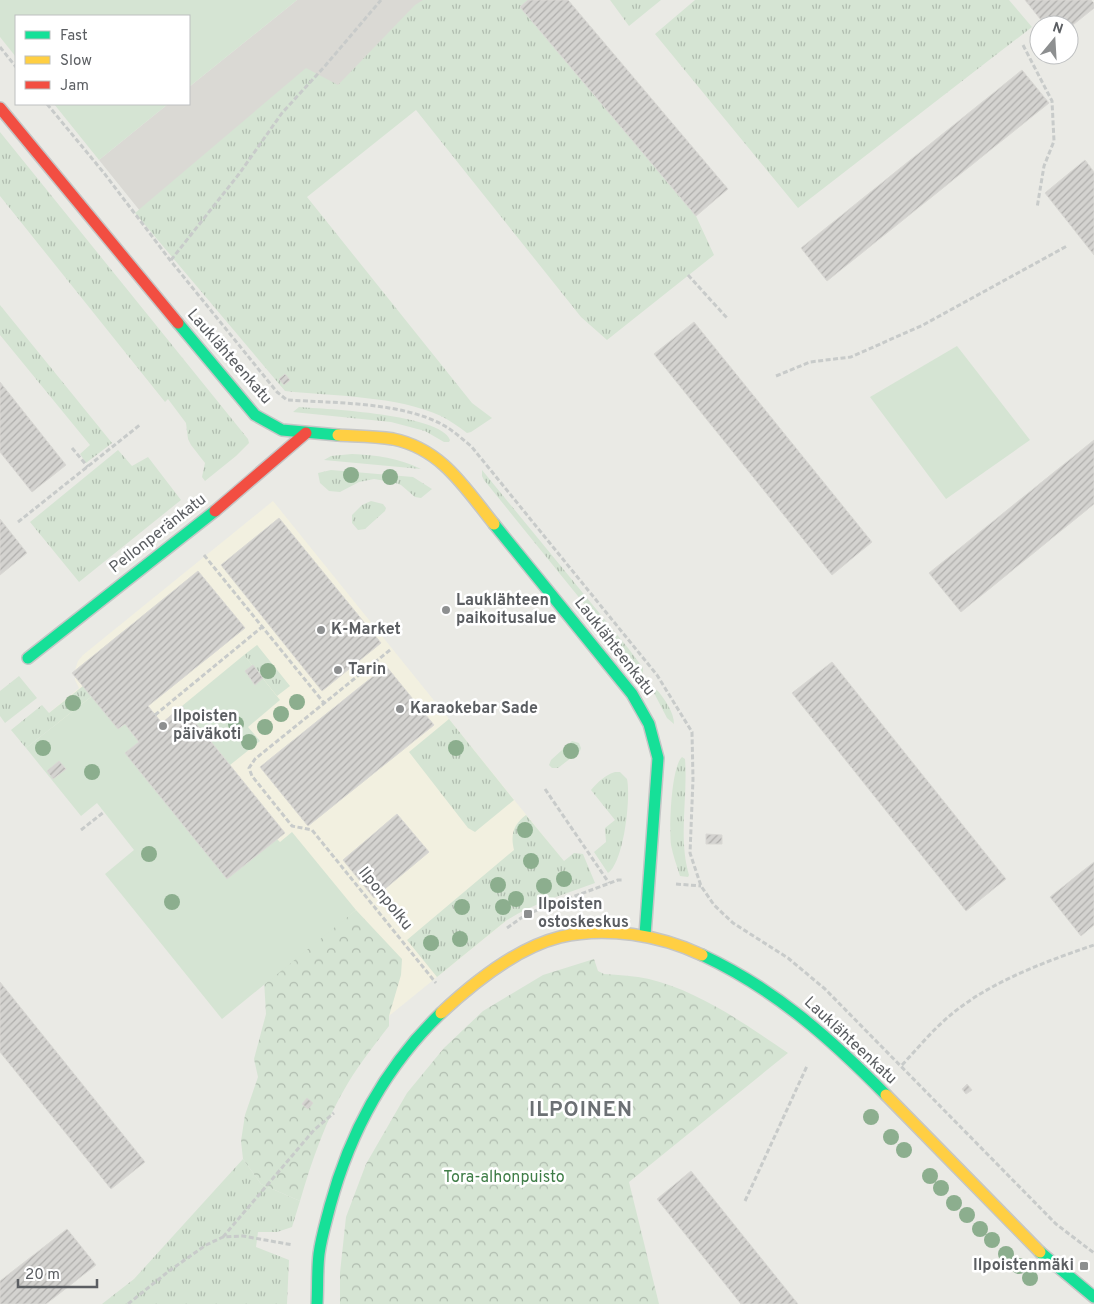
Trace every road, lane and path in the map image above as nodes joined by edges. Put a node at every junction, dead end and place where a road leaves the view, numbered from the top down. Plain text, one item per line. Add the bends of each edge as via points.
1 (381, 0) edge
2 (1023, 45) dead end
3 (0, 47) edge
4 (15, 66) edge
5 (48, 105) edge
6 (0, 108) edge
7 (1036, 208) dead end
8 (1067, 246) dead end
9 (170, 260) junction
10 (688, 276) dead end
11 (727, 318) dead end
12 (776, 376) dead end
13 (141, 424) dead end
14 (306, 433) junction
15 (72, 448) dead end
16 (88, 467) junction
17 (18, 522) dead end
18 (202, 552) dead end
19 (262, 627) junction
20 (390, 650) dead end
21 (28, 658) dead end
22 (324, 703) junction
23 (155, 715) dead end
24 (545, 789) dead end
25 (104, 812) dead end
26 (81, 830) dead end
27 (610, 883) dead end
28 (645, 935) junction
29 (1094, 945) edge
30 (438, 985) dead end
31 (902, 1065) junction
32 (807, 1066) dead end
33 (336, 1110) dead end
34 (745, 1201) dead end
35 (223, 1237) junction
36 (295, 1246) dead end
37 (1094, 1253) edge
38 (1094, 1297) edge
39 (128, 1304) edge
40 (317, 1304) edge

1 - 9 path via 282,114
2 - 7 path via 1052,101 1054,140 1044,166
3 - 4 path
5 - 9 path
6 - 14 street, Lauklähteenkatu via 254,415 282,430
8 - 12 path via 914,329 851,357 810,362
9 - 31 path via 277,392 287,400 404,411 443,425 471,446 657,674 692,732 690,853 701,886 714,905 733,923 788,958 825,989
10 - 11 path
13 - 16 path
14 - 21 street, Pellonperänkatu via 214,512
14 - 28 street, Lauklähteenkatu via 392,439 414,445 448,467 646,714 658,758
15 - 16 path
16 - 17 path
18 - 19 path
19 - 22 path
19 - 23 path
20 - 22 path
22 - 30 path, Ilponpolku via 255,759 250,768 252,776 292,826 312,830
24 - 27 path
25 - 26 path
28 - 38 street, Lauklähteenkatu via 692,950 732,969 816,1027 1035,1247
28 - 40 street via 615,932 581,934 544,943 495,970 435,1019 376,1093 335,1183 319,1251
29 - 31 path via 1018,974 979,996 952,1013
31 - 37 path via 1056,1224
32 - 34 path
33 - 35 path via 314,1130
35 - 36 path via 243,1236
35 - 39 path via 184,1260

